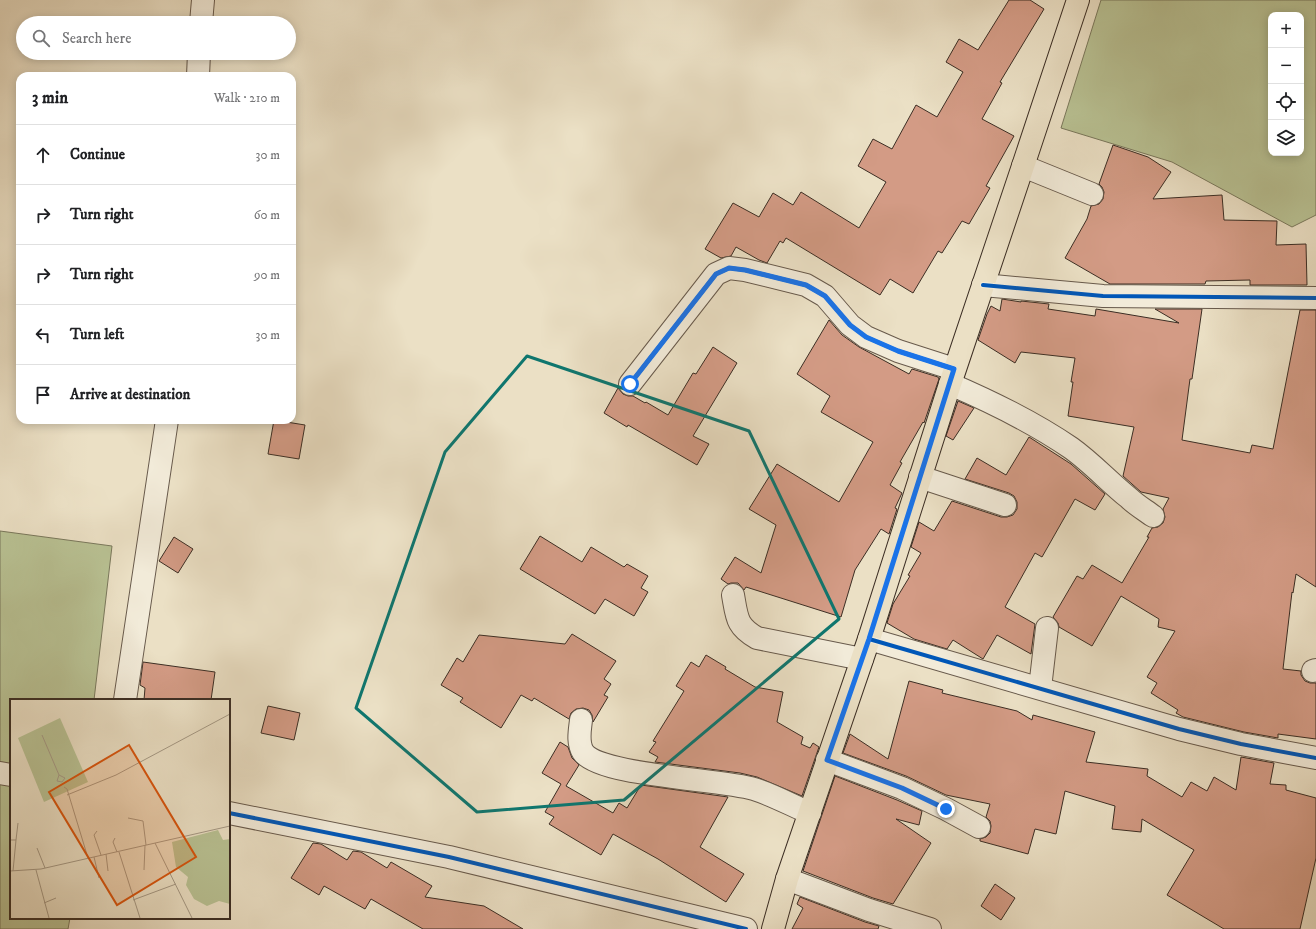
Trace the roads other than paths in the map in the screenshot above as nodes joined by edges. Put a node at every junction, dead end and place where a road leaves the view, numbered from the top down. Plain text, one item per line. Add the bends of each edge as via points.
1 (203, 0) edge
2 (1078, 0) edge
3 (202, 16) edge
4 (199, 60) edge
5 (198, 72) edge
6 (1023, 166) junction
7 (1092, 194) dead end
8 (983, 284) junction
9 (1316, 298) edge
10 (952, 377) junction
11 (630, 384) dead end
12 (166, 424) edge
13 (920, 477) junction
14 (1005, 505) dead end
15 (1153, 516) dead end
16 (733, 595) dead end
17 (1047, 628) dead end
18 (865, 649) junction
19 (1040, 688) junction
20 (125, 699) edge
21 (581, 720) dead end
22 (1316, 758) edge
23 (827, 760) junction
24 (0, 773) edge
25 (10, 775) edge
26 (230, 813) edge
27 (810, 813) junction
28 (979, 827) dead end
29 (787, 879) junction
30 (746, 929) edge
31 (773, 929) edge
32 (930, 929) edge

1 - 3 street
2 - 6 main road
4 - 5 street
6 - 7 street
6 - 8 main road
8 - 9 street via 1103,296
8 - 10 main road
10 - 11 street via 866,337 850,325 825,296 806,285 729,268 716,274
10 - 13 main road
10 - 15 street via 1072,449
12 - 20 street
13 - 14 street
13 - 18 main road
16 - 18 street via 737,619 746,632 757,638
17 - 19 street
18 - 19 street
18 - 23 main road
19 - 22 street via 1179,729
21 - 27 street via 579,742 583,753 597,762 648,774 753,789
23 - 27 main road
23 - 28 street via 902,788
24 - 25 street
26 - 30 street via 449,857
27 - 29 main road
29 - 31 main road
29 - 32 street via 869,910

